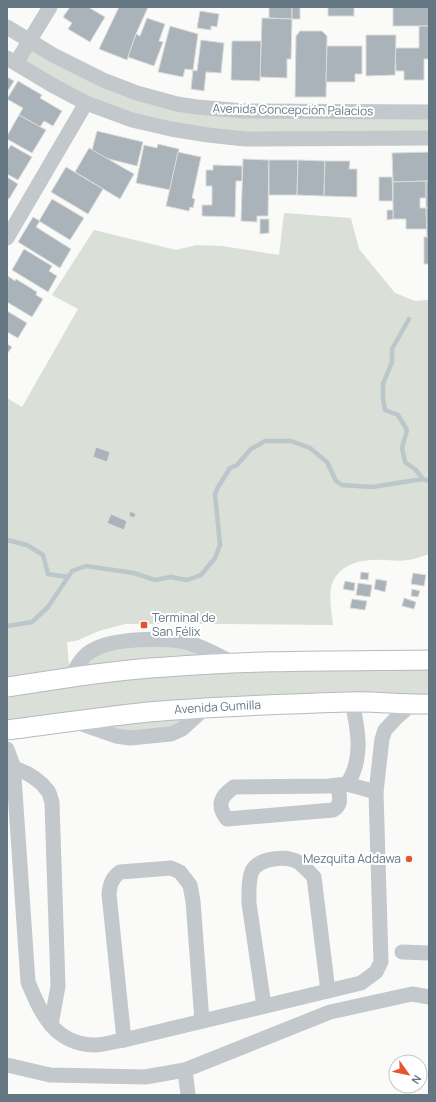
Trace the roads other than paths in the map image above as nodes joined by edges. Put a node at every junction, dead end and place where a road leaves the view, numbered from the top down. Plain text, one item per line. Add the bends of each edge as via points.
1 (50, 7) edge
2 (7, 27) edge
3 (30, 41) junction
4 (12, 60) edge
5 (86, 103) junction
6 (429, 112) edge
7 (429, 138) edge
8 (7, 238) edge
9 (429, 660) edge
10 (234, 663) junction
11 (70, 678) junction
12 (7, 687) edge
13 (352, 702) junction
14 (420, 704) edge
15 (7, 730) edge
16 (7, 749) edge
17 (14, 768) junction
18 (343, 784) junction
19 (376, 792) junction
20 (402, 952) dead end
21 (429, 953) edge
22 (328, 991) junction
23 (429, 997) edge
24 (264, 1006) junction
25 (202, 1021) junction
26 (51, 1025) junction
27 (124, 1040) junction
28 (7, 1065) edge
29 (185, 1070) junction
30 (188, 1095) edge

1 - 3 street
2 - 3 street, Avenida Concepción Palacios
3 - 4 street
3 - 6 street, Avenida Concepción Palacios via 103,80 177,104 244,111
4 - 5 street
5 - 7 street via 151,125 189,133 245,139
5 - 8 street
9 - 10 main road
10 - 11 main road via 164,667
10 - 11 street via 190,643 144,639 111,643 93,649
11 - 12 main road
13 - 14 main road, Avenida Gumilla
13 - 15 main road, Avenida Gumilla via 150,712
13 - 18 street via 358,730 357,760 353,775
14 - 19 street via 398,716 385,730
16 - 17 street
17 - 26 street via 28,982 39,1010
17 - 26 street via 40,782 49,792 52,804 58,986
18 - 18 street via 234,787 225,793 221,801 223,813 227,819 333,810 338,808
18 - 19 street
19 - 22 street via 381,962 376,972 361,983
20 - 21 street
22 - 24 street
22 - 24 street via 314,878 298,862 289,858 265,860 253,870 248,889
23 - 29 street via 412,994 330,1012
24 - 25 street
25 - 27 street
25 - 27 street via 190,885 180,872 171,868 120,872 110,884 109,894
26 - 27 street via 62,1036 80,1043 95,1045
28 - 29 street via 50,1075 145,1077
29 - 30 street

